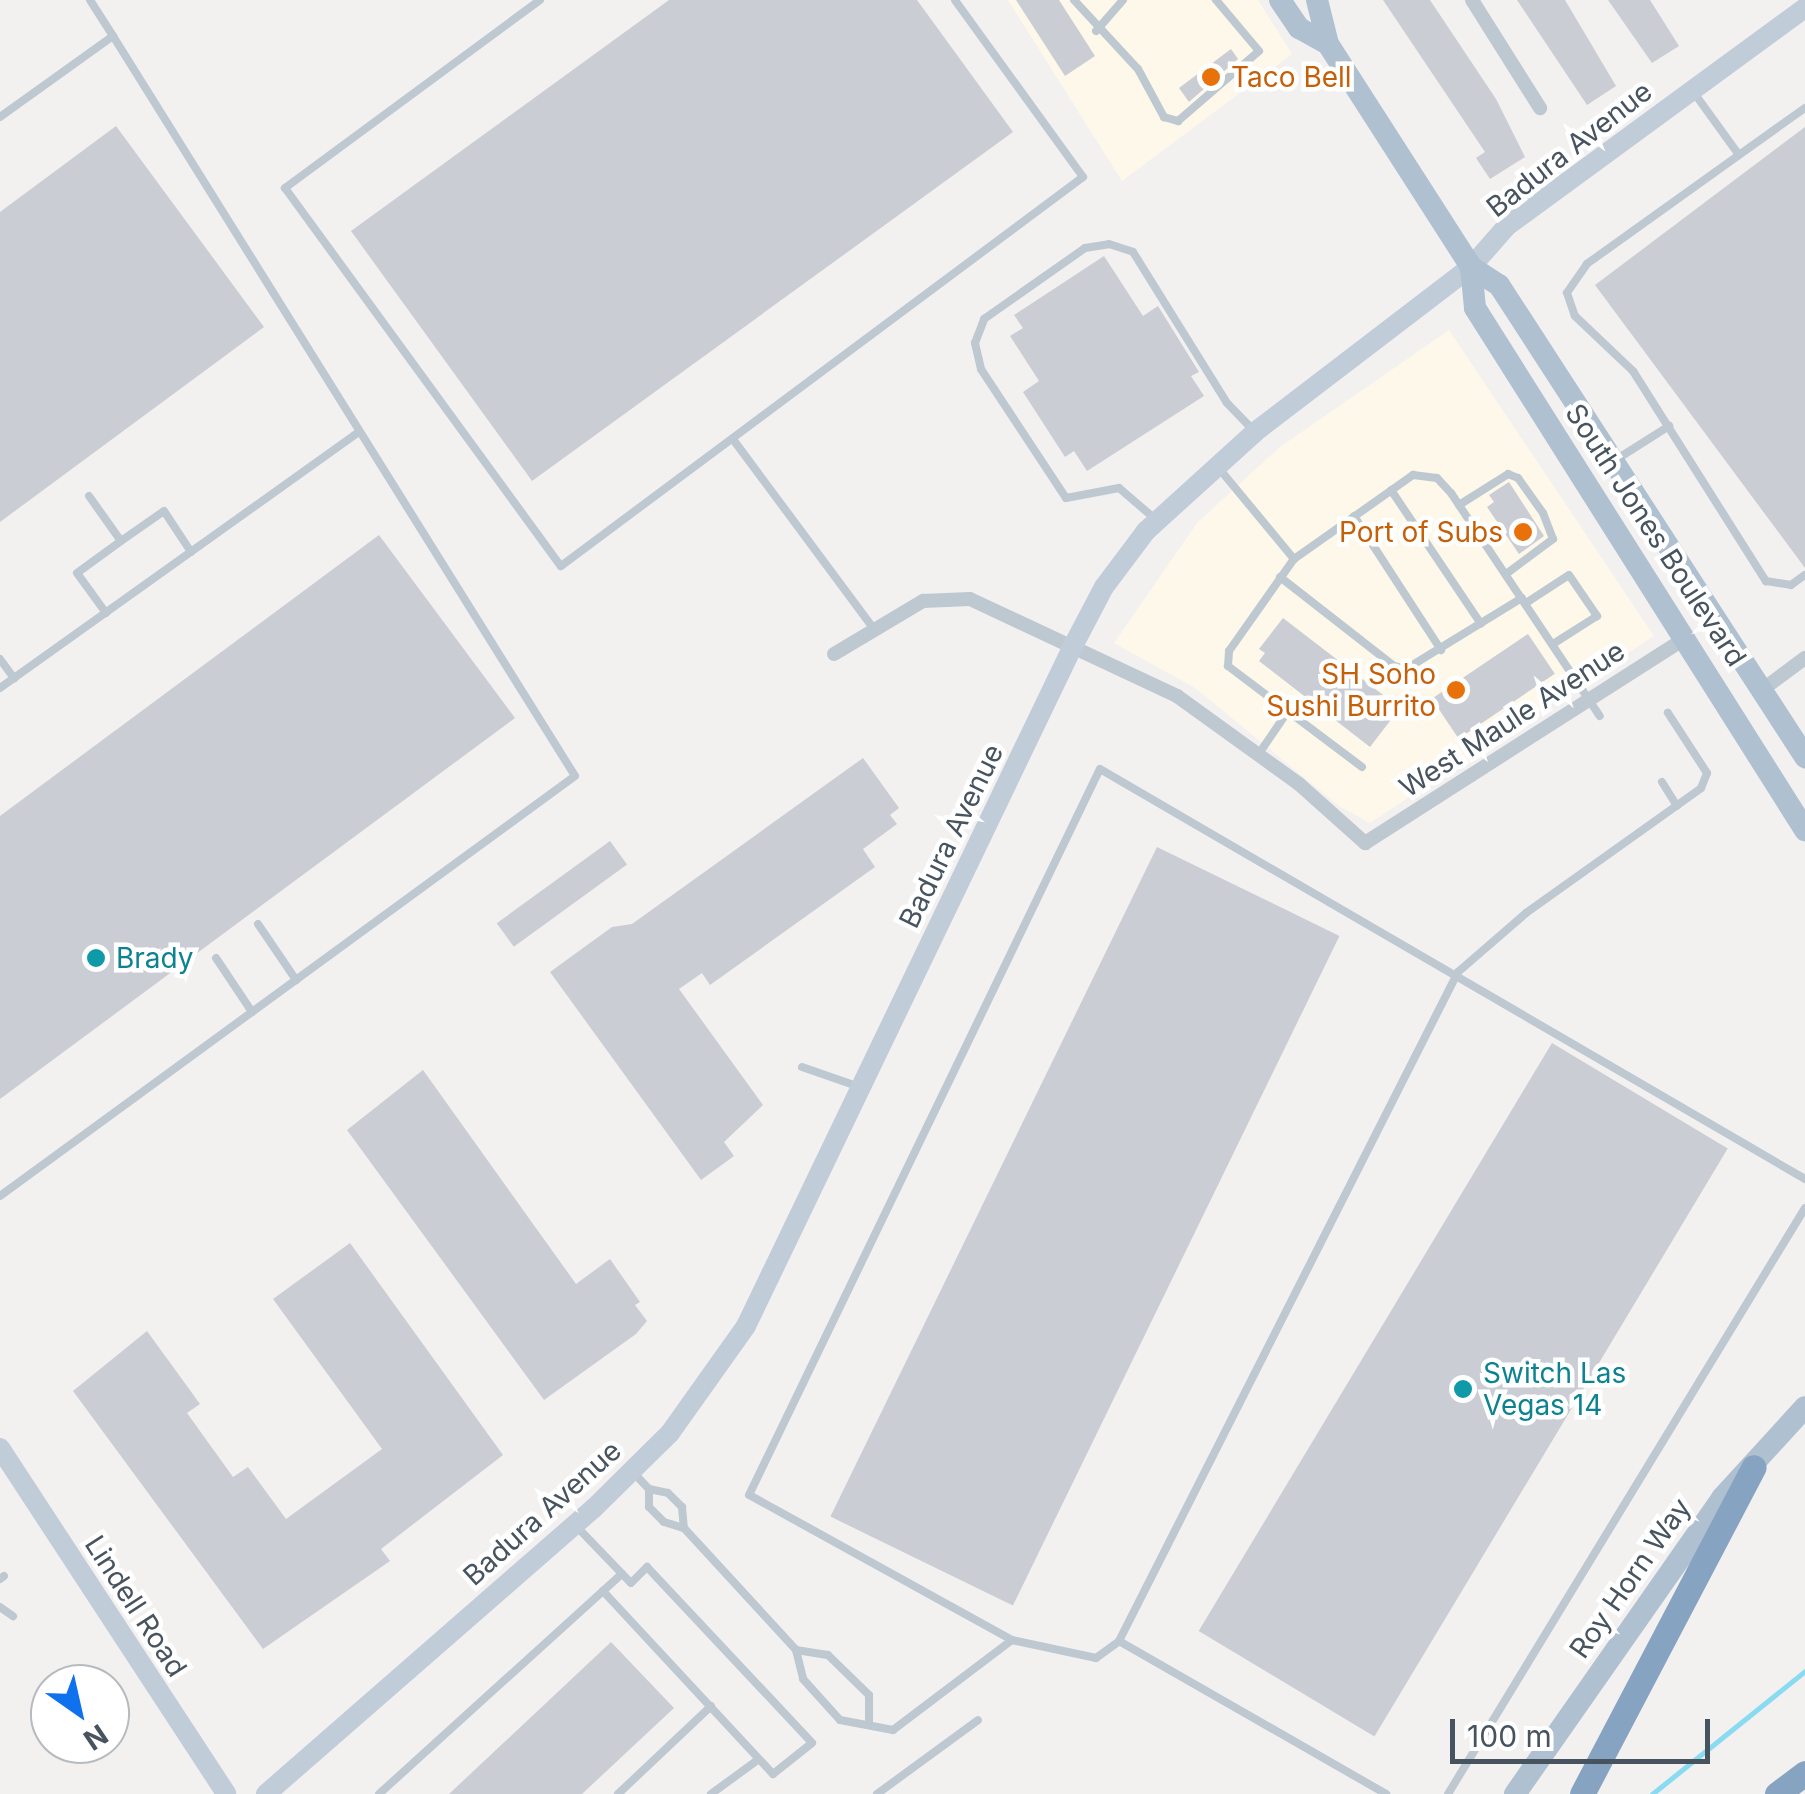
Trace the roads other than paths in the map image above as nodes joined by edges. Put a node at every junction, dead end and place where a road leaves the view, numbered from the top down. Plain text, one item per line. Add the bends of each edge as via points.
1 (90, 0) edge
2 (540, 0) edge
3 (954, 0) edge
4 (1074, 0) edge
5 (1122, 0) edge
6 (1280, 0) edge
7 (1317, 0) edge
8 (1472, 0) edge
9 (1217, 1) edge
10 (1805, 8) edge
11 (1096, 30) junction
12 (113, 36) junction
13 (1328, 44) junction
14 (1692, 90) junction
15 (1540, 108) dead end
16 (1805, 108) edge
17 (0, 117) edge
18 (1738, 155) junction
19 (1470, 268) junction
20 (1669, 426) junction
21 (1255, 432) junction
22 (358, 433) junction
23 (735, 442) junction
24 (1617, 459) junction
25 (1216, 464) junction
26 (1390, 490) junction
27 (89, 496) dead end
28 (1460, 505) junction
29 (1354, 516) junction
30 (1156, 521) junction
31 (121, 541) junction
32 (191, 552) junction
33 (1294, 559) junction
34 (1506, 574) junction
35 (1805, 575) edge
36 (1280, 577) junction
37 (1524, 601) junction
38 (106, 613) junction
39 (1481, 624) junction
40 (872, 628) junction
41 (1686, 638) junction
42 (1553, 644) junction
43 (1073, 646) junction
44 (1440, 650) junction
45 (834, 654) dead end
46 (1805, 658) edge
47 (0, 660) edge
48 (14, 678) junction
49 (0, 688) edge
50 (1762, 690) junction
51 (1590, 699) junction
52 (1288, 711) junction
53 (1668, 713) dead end
54 (1600, 716) dead end
55 (1258, 754) junction
56 (1805, 757) edge
57 (1362, 767) dead end
58 (1662, 782) dead end
59 (1677, 806) junction
60 (1644, 811) dead end
61 (1652, 823) junction
62 (1805, 830) edge
63 (258, 924) dead end
64 (216, 958) dead end
65 (1458, 972) junction
66 (296, 980) junction
67 (252, 1012) junction
68 (802, 1067) dead end
69 (861, 1088) junction
70 (1805, 1179) edge
71 (0, 1196) edge
72 (1805, 1208) edge
73 (1805, 1407) edge
74 (0, 1448) edge
75 (1754, 1467) junction
76 (631, 1470) junction
77 (649, 1489) junction
78 (575, 1525) junction
79 (684, 1528) junction
80 (622, 1574) junction
81 (604, 1591) junction
82 (0, 1607) edge
83 (13, 1616) dead end
84 (1012, 1640) junction
85 (1119, 1641) junction
86 (796, 1650) junction
87 (711, 1706) junction
88 (869, 1720) junction
89 (978, 1720) dead end
90 (759, 1759) junction
91 (1805, 1773) edge
92 (226, 1794) edge
93 (266, 1794) edge
94 (379, 1794) edge
95 (618, 1794) edge
96 (712, 1794) edge
97 (877, 1794) edge
98 (1386, 1794) edge
99 (1448, 1794) edge
100 (1516, 1794) edge
101 (1582, 1794) edge
102 (1777, 1794) edge

1 - 12 lane
2 - 23 lane via 285,188 561,566
3 - 23 lane via 1083,177
4 - 11 lane
5 - 11 lane
6 - 13 main road, South Jones Boulevard via 1300,28
7 - 13 main road, South Jones Boulevard
8 - 15 street
9 - 11 lane via 1255,40 1255,62 1178,120 1164,117 1138,69
10 - 14 main road, Badura Avenue
12 - 17 lane
12 - 22 lane
13 - 19 main road, South Jones Boulevard
14 - 18 lane
14 - 19 main road, Badura Avenue via 1507,226
16 - 18 lane
18 - 20 lane via 1587,264 1567,293 1575,316 1633,371
19 - 21 main road, Badura Avenue
19 - 24 main road, South Jones Boulevard via 1499,285
19 - 41 main road, South Jones Boulevard via 1476,308
20 - 24 lane
20 - 35 lane via 1766,582 1791,584
21 - 25 main road, Badura Avenue
21 - 30 lane via 1226,403 1134,252 1109,244 1085,248 984,318 975,343 980,369 1066,498 1119,488
22 - 32 lane
22 - 66 lane via 575,776
23 - 40 lane
24 - 50 main road, South Jones Boulevard
25 - 30 main road, Badura Avenue
25 - 33 lane
26 - 28 lane via 1424,475 1437,478
26 - 29 lane
26 - 39 lane
27 - 31 lane
28 - 34 lane
28 - 34 lane via 1508,474 1543,513 1553,539
29 - 33 lane
29 - 44 lane
30 - 43 main road, Badura Avenue via 1104,588
31 - 32 lane via 164,511
31 - 38 lane via 77,573
32 - 38 lane
33 - 36 lane
34 - 37 lane
36 - 44 lane via 1394,666 1406,669
36 - 52 lane via 1238,632 1228,666
37 - 39 lane
37 - 42 lane
37 - 42 lane via 1569,575 1578,588 1596,616
38 - 48 lane
39 - 44 lane
40 - 43 street via 923,600 952,597 1004,612
40 - 45 street
41 - 51 street, West Maule Avenue
41 - 62 main road, South Jones Boulevard
42 - 51 lane
43 - 55 street via 1177,696
43 - 69 main road, Badura Avenue
46 - 50 street
47 - 48 lane
48 - 49 lane
50 - 56 main road, South Jones Boulevard
51 - 54 lane
51 - 55 street, West Maule Avenue via 1365,843
52 - 55 lane
52 - 57 lane
53 - 59 lane via 1707,773
58 - 59 lane
59 - 61 lane
60 - 61 lane
61 - 65 lane via 1526,913
63 - 66 lane
64 - 67 lane
65 - 70 lane
65 - 84 lane via 1347,915 1100,769 750,1495
65 - 85 lane
66 - 67 lane
67 - 71 lane
68 - 69 lane
69 - 76 main road, Badura Avenue via 746,1326 670,1433
72 - 99 lane
73 - 75 main road, Roy Horn Way
74 - 92 main road, Lindell Road
75 - 100 main road, Roy Horn Way via 1722,1498
75 - 101 highway
76 - 77 lane
76 - 78 main road, Badura Avenue
77 - 79 lane via 649,1507 664,1522
77 - 79 lane via 668,1492 682,1507
78 - 80 lane
78 - 93 main road, Badura Avenue
79 - 86 lane
80 - 81 lane
80 - 90 lane via 630,1582 647,1567 812,1743 773,1774
81 - 87 lane
81 - 94 lane
82 - 83 lane
84 - 85 lane via 1096,1658
84 - 88 lane via 893,1730
85 - 98 lane
86 - 88 lane via 803,1679 840,1720
86 - 88 lane via 828,1655 869,1695
87 - 90 lane
87 - 95 lane
89 - 97 lane
90 - 96 lane
91 - 102 highway

